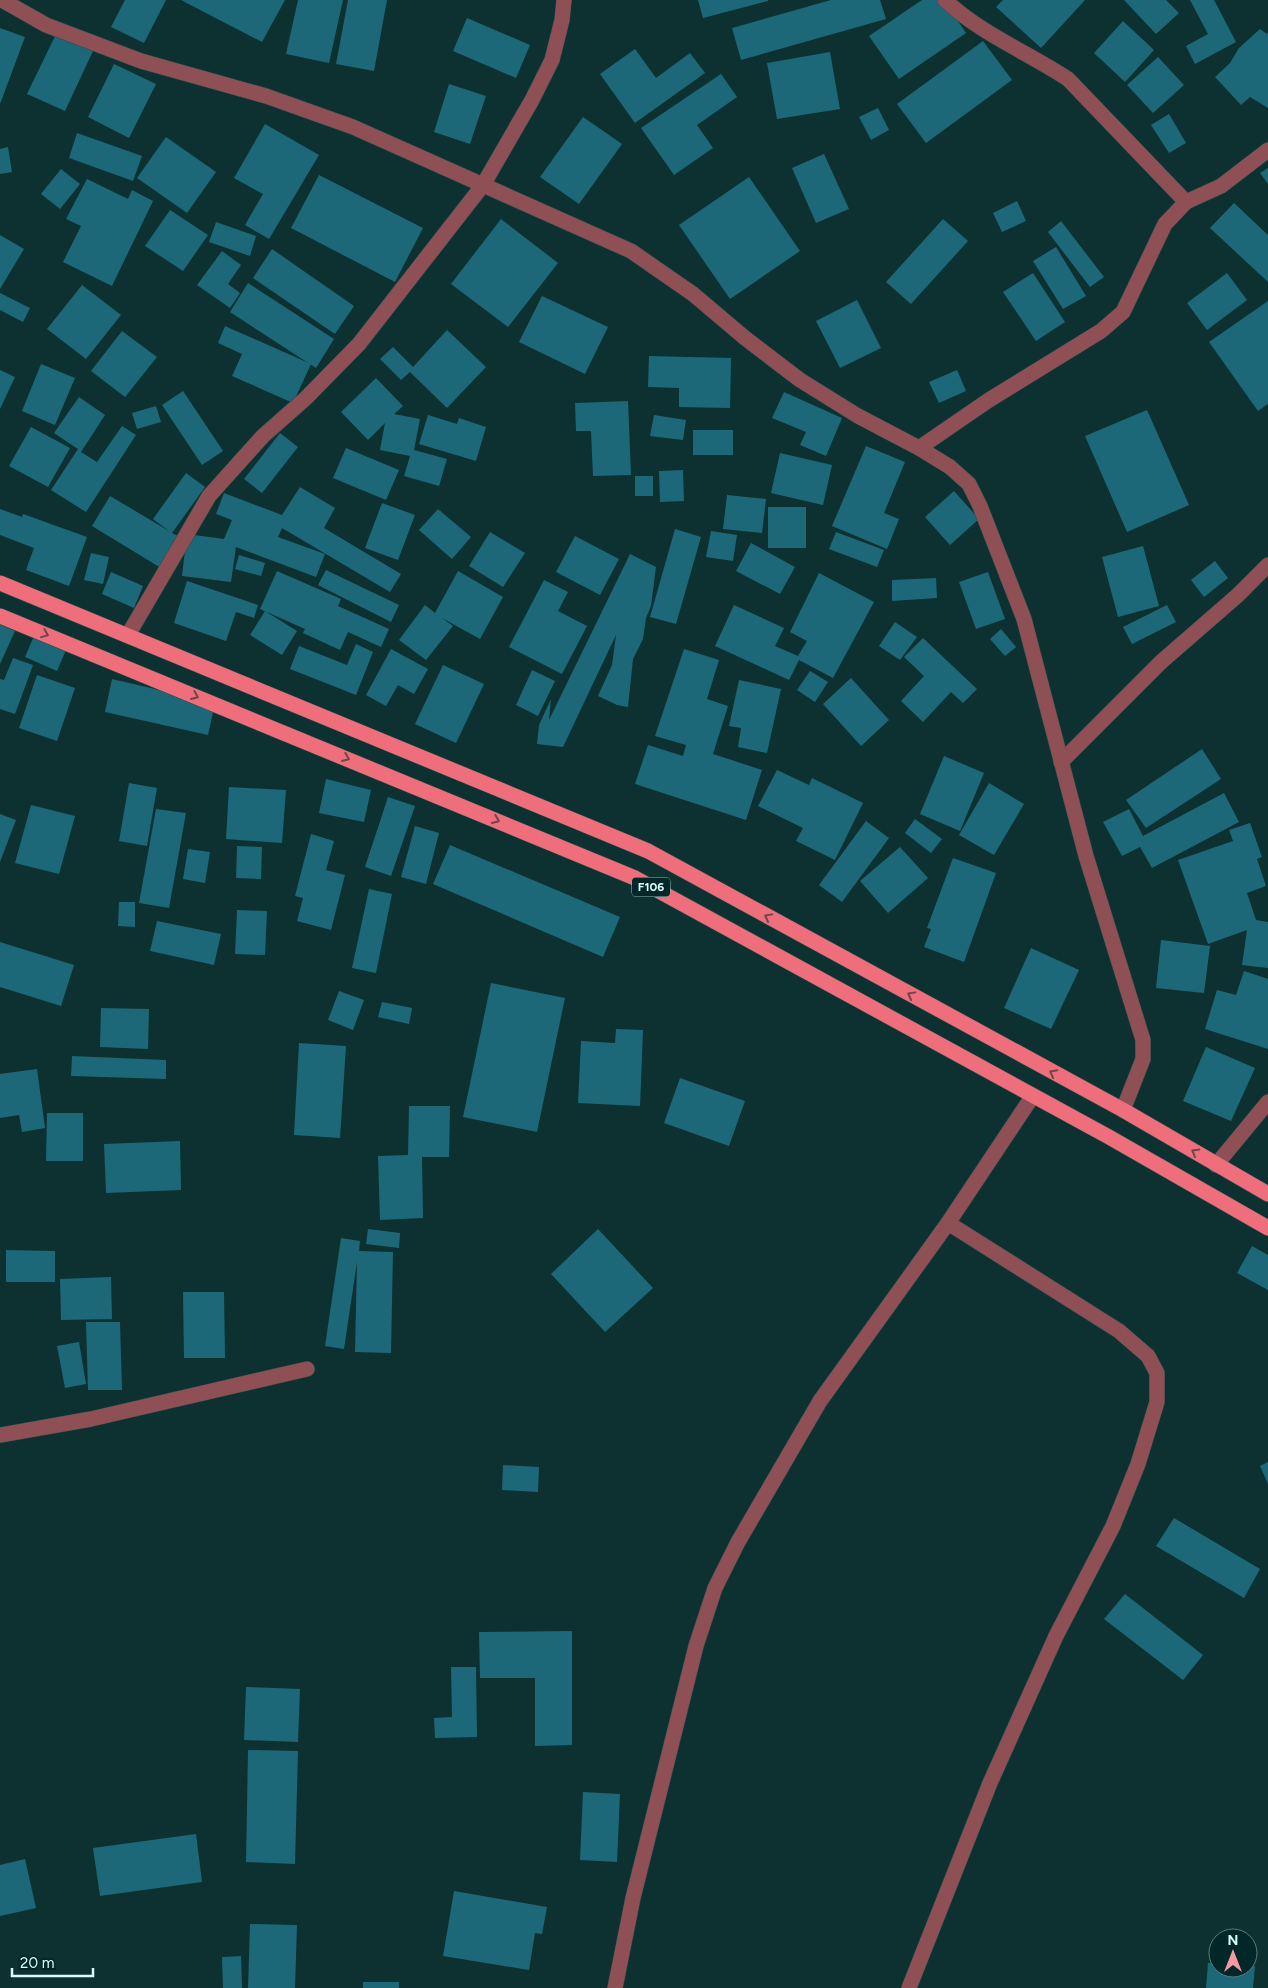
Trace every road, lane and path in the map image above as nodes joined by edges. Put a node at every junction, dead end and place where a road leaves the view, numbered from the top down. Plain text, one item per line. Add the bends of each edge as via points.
1 (2, 0) edge
2 (564, 0) edge
3 (945, 0) edge
4 (1268, 150) edge
5 (483, 185) junction
6 (1186, 202) junction
7 (919, 448) junction
8 (1268, 565) edge
9 (0, 583) edge
10 (0, 616) edge
11 (128, 635) junction
12 (1062, 762) junction
13 (1032, 1097) junction
14 (1268, 1102) edge
15 (1123, 1110) junction
16 (1216, 1164) junction
17 (1268, 1194) edge
18 (948, 1223) junction
19 (1268, 1228) edge
20 (307, 1369) dead end
21 (0, 1435) edge
22 (615, 1988) edge
23 (909, 1988) edge

1 - 5 street via 46,25 141,61 266,96 353,127
2 - 5 street via 552,60
3 - 6 street via 962,16 1068,79
4 - 6 street via 1221,186
5 - 7 street via 631,251 694,294 800,380
5 - 11 street via 359,344 263,436 209,496
6 - 7 street via 1164,224 1123,312 1101,331 989,400
7 - 12 street via 950,467 969,484 980,506 1024,619
8 - 12 street via 1161,662
9 - 11 main road, F106
10 -> 13 main road, F106 via 635,878
15 -> 11 main road, F106 via 648,852
12 - 15 street via 1086,856 1144,1040 1143,1059
13 - 18 street
13 - 19 main road, F106
14 - 16 street
16 -> 15 main road, F106
16 - 17 main road, F106
18 - 22 street via 820,1401 738,1542 716,1588 696,1646 633,1898
18 - 23 street via 1119,1331 1148,1356 1157,1373 1157,1402 1138,1464 1113,1526 1056,1636 994,1774
20 - 21 street via 91,1419

